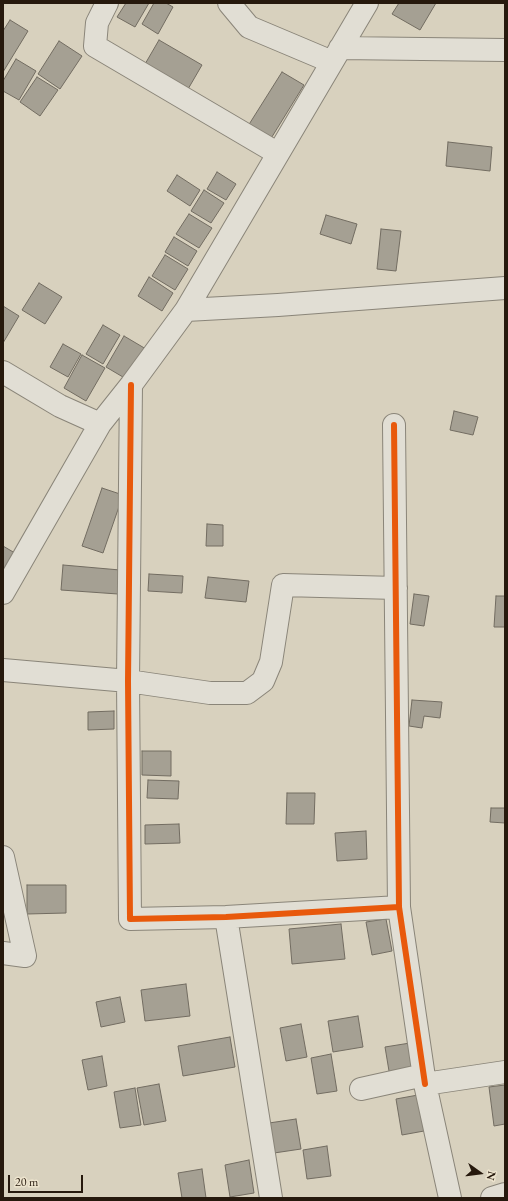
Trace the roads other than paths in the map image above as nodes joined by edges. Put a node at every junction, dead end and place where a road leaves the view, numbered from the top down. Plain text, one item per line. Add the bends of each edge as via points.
1 (107, 3) edge
2 (229, 3) edge
3 (367, 3) edge
4 (505, 50) edge
5 (336, 55) junction
6 (277, 153) junction
7 (505, 288) edge
8 (186, 310) junction
9 (3, 372) edge
10 (131, 385) junction
11 (100, 424) junction
12 (394, 425) dead end
13 (396, 588) junction
14 (3, 593) edge
15 (3, 670) edge
16 (128, 681) junction
17 (3, 857) edge
18 (399, 907) junction
19 (226, 917) junction
20 (3, 953) edge
21 (505, 1072) edge
22 (424, 1080) junction
23 (362, 1090) dead end
24 (505, 1194) edge
25 (271, 1198) edge
26 (450, 1198) edge
27 (492, 1198) edge

1 - 6 street via 97,23 95,46
2 - 5 street via 249,27
3 - 5 street
4 - 5 street
5 - 6 street
6 - 8 street
7 - 8 street
8 - 10 street
9 - 11 street via 60,406
10 - 11 street
10 - 16 street
11 - 14 street
12 - 13 street
13 - 16 street via 283,585 271,662 263,682 247,693 210,693
13 - 18 street
15 - 16 street
16 - 19 street via 130,919
17 - 20 street via 25,956
18 - 19 street
18 - 22 street
19 - 25 street
21 - 22 street
22 - 23 street
22 - 26 street
24 - 27 street

